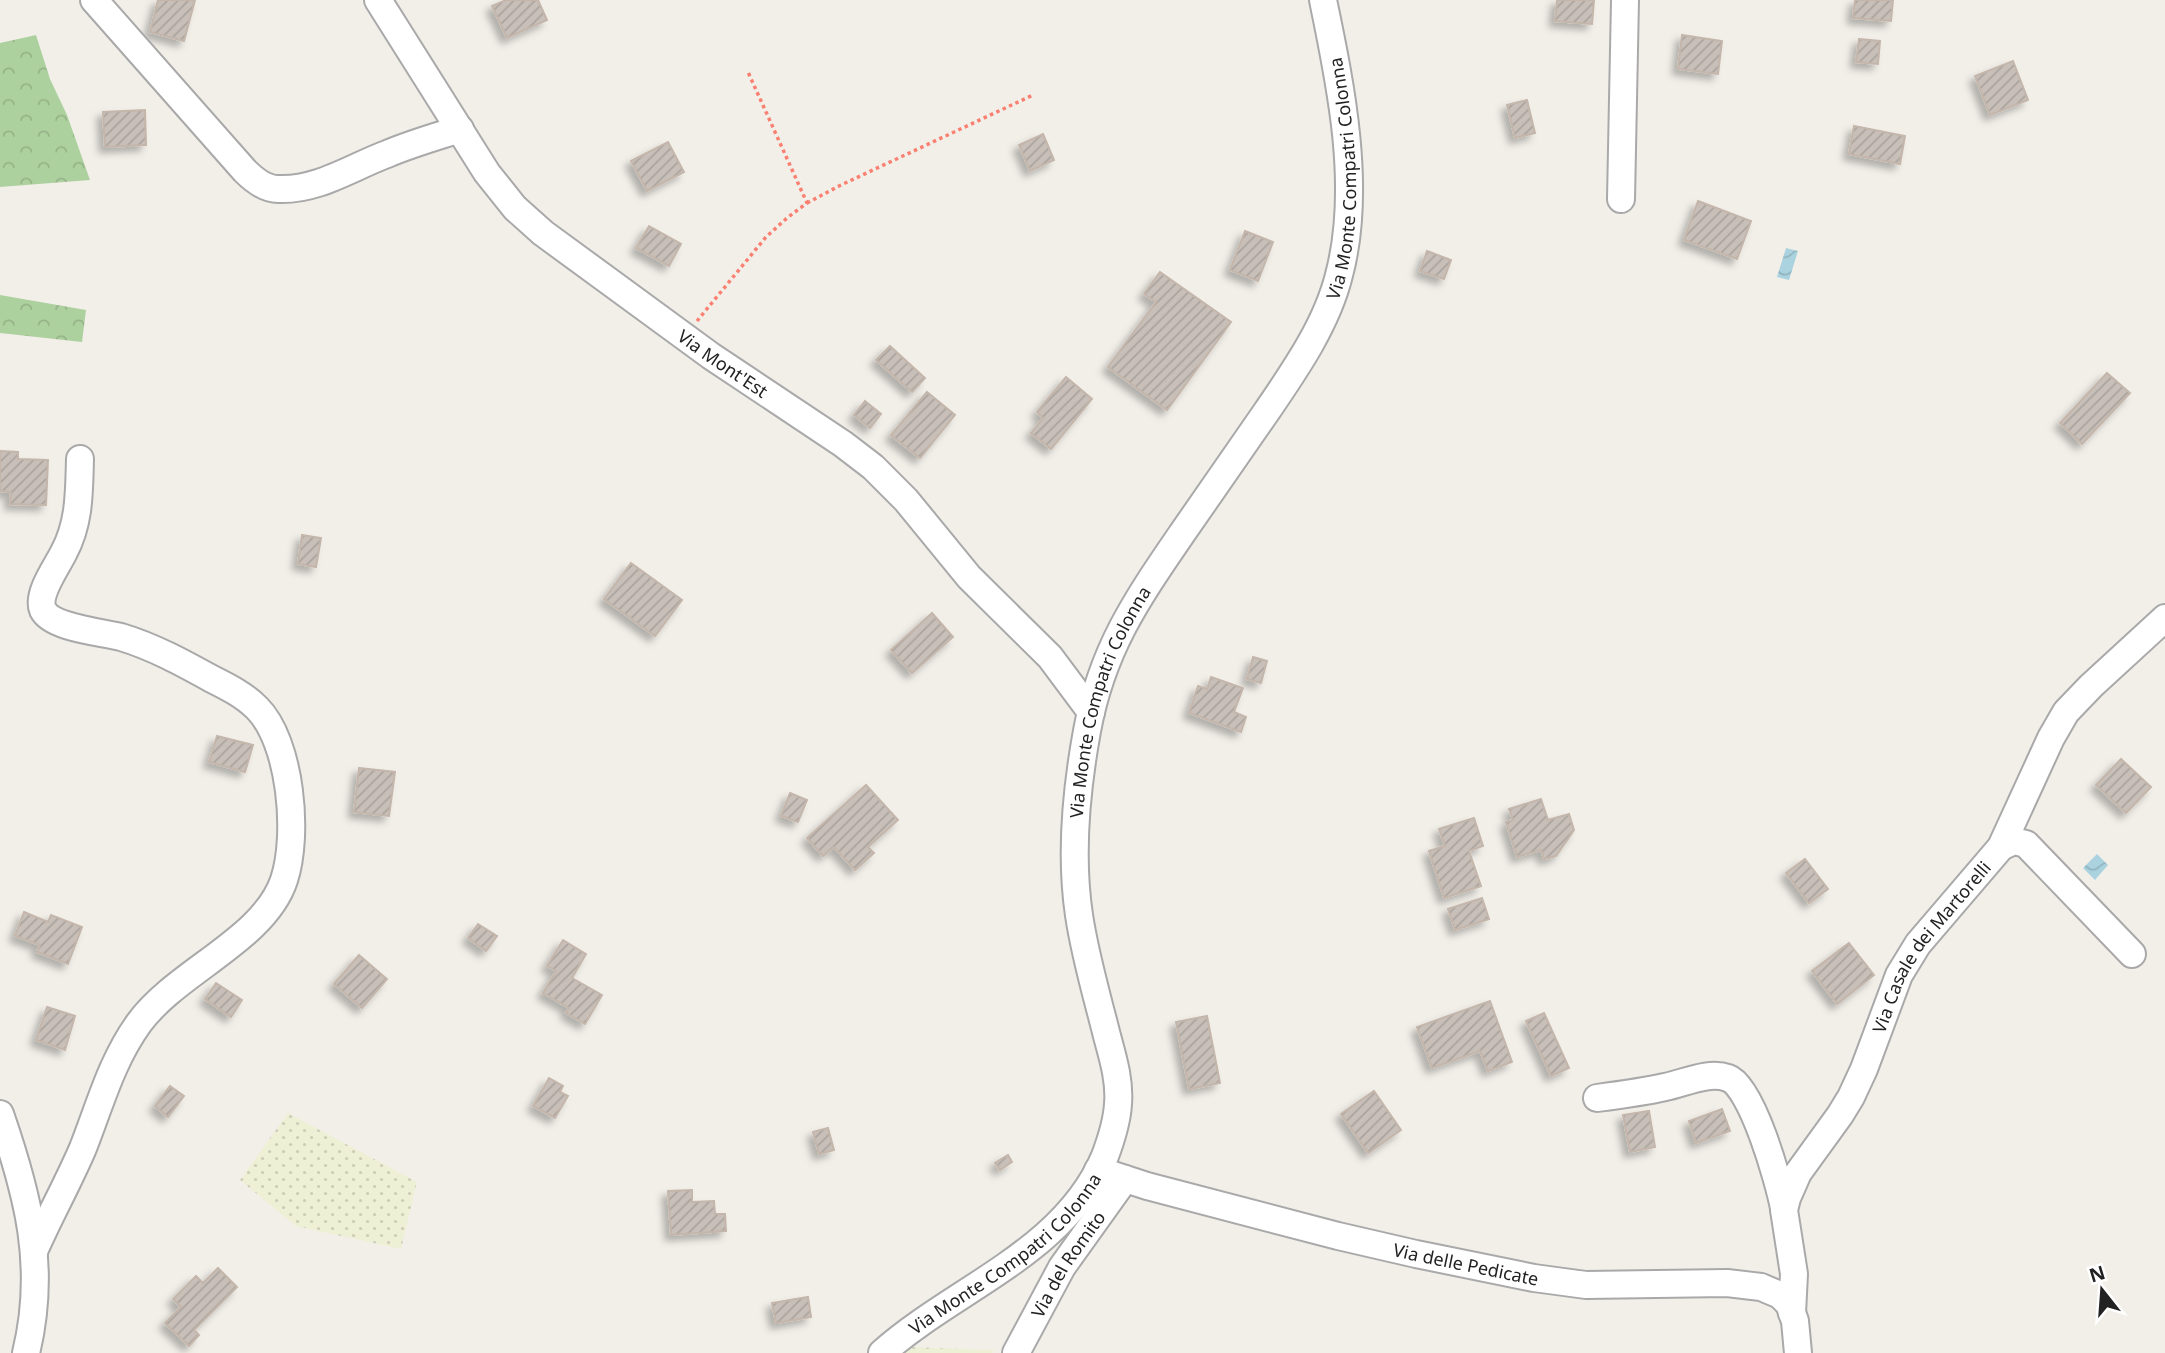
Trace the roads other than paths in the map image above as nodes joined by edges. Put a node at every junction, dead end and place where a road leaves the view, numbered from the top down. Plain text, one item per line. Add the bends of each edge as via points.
1 (94, 0) edge
2 (378, 0) edge
3 (1323, 0) edge
4 (1625, 0) edge
5 (460, 129) junction
6 (1621, 199) dead end
7 (80, 459) dead end
8 (2165, 618) edge
9 (1091, 712) junction
10 (2001, 847) junction
11 (2132, 954) dead end
12 (1597, 1098) dead end
13 (0, 1114) edge
14 (1098, 1170) junction
15 (1125, 1179) junction
16 (1784, 1210) junction
17 (35, 1249) junction
18 (1793, 1313) junction
19 (26, 1353) edge
20 (882, 1353) edge
21 (1016, 1353) edge
22 (1798, 1353) edge

1 - 5 street via 245,171 272,188 313,184
2 - 5 street, Via Mont'Est
3 - 9 street, Via Monte Compatri Colonna via 1342,95 1347,149 1346,239 1336,285 1290,376 1134,604 1112,645
4 - 6 street
5 - 9 street, Via Mont'Est via 494,183 526,218 883,476 975,583 1050,657
7 - 17 street via 75,525 45,589 44,610 60,624 164,653 257,708 271,729 285,769 291,841 283,882 267,911 158,1000 125,1043
8 - 10 street, Via Casale dei Martorelli via 2066,712
9 - 14 street, Via Monte Compatri Colonna via 1077,798 1075,883 1119,1102
10 - 11 street via 2014,841 2026,844
10 - 16 street, Via Casale dei Martorelli via 1905,964 1855,1087 1798,1173
12 - 16 street via 1703,1077 1733,1080 1746,1096
13 - 17 street
14 - 15 street, Via delle Pedicate
14 - 20 street, Via Monte Compatri Colonna via 1080,1200 1047,1233
15 - 18 street, Via delle Pedicate via 1367,1242 1534,1278 1596,1285 1754,1286 1780,1295
15 - 21 street, Via del Romito via 1062,1267
16 - 18 street, Via Casale dei Martorelli via 1794,1274
17 - 19 street via 34,1308
18 - 22 street

